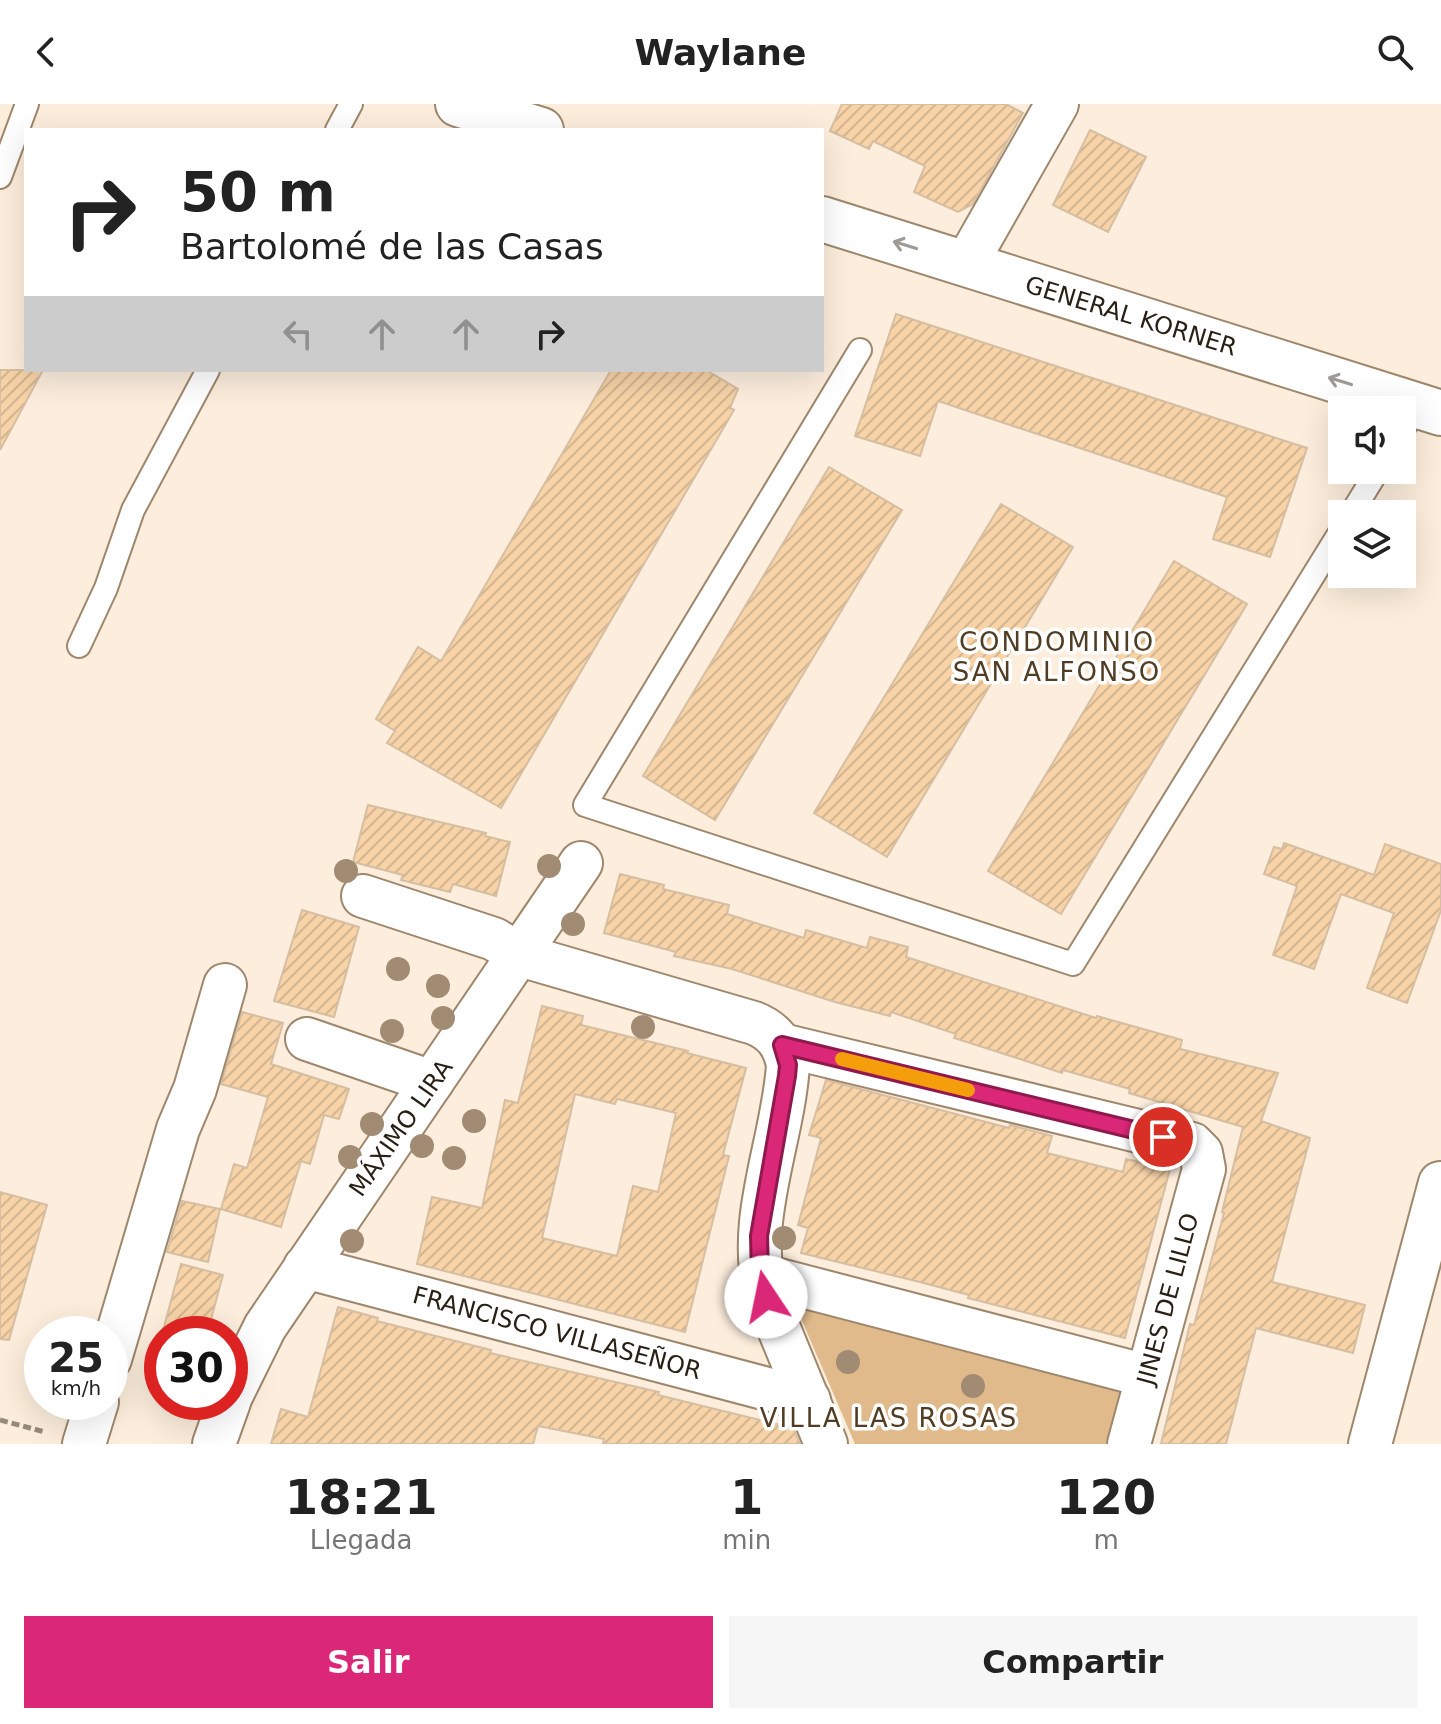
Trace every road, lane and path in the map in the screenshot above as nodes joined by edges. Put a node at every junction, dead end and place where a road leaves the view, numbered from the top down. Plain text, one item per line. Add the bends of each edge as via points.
1 (27, 104) edge
2 (351, 104) edge
3 (458, 104) edge
4 (1057, 104) edge
5 (338, 128) edge
6 (535, 128) edge
7 (0, 177) edge
8 (824, 220) edge
9 (966, 264) junction
10 (860, 350) dead end
11 (207, 372) edge
12 (1420, 416) edge
13 (1328, 552) edge
14 (79, 646) dead end
15 (581, 863) dead end
16 (363, 896) dead end
17 (520, 955) junction
18 (225, 985) dead end
19 (307, 1039) dead end
20 (782, 1045) junction
21 (432, 1082) junction
22 (1440, 1183) edge
23 (1432, 1248) edge
24 (305, 1267) junction
25 (760, 1275) junction
26 (123, 1316) edge
27 (248, 1361) edge
28 (1147, 1376) junction
29 (809, 1400) junction
30 (91, 1420) edge
31 (222, 1420) edge
32 (84, 1444) edge
33 (214, 1444) edge
34 (826, 1444) edge
35 (1129, 1444) edge
36 (1370, 1444) edge

1 - 7 lane
2 - 5 lane
3 - 6 street
4 - 9 street
9 -> 8 street, GENERAL KORNER
12 -> 9 street, GENERAL KORNER
10 - 13 lane via 585,805 1073,964
11 - 14 lane via 133,510
15 - 17 street, MÁXIMO LIRA
16 - 17 street via 494,939
17 - 20 street via 754,1023
17 - 21 street, MÁXIMO LIRA
18 - 26 street
19 - 21 street
20 - 25 street via 787,1076 759,1236
20 - 28 street, JINES DE LILLO via 1192,1144 1201,1153 1204,1169
21 - 24 street, MÁXIMO LIRA
22 - 23 street
23 - 36 street
24 - 27 street, MÁXIMO LIRA
24 - 29 street, FRANCISCO VILLASEÑOR
25 - 28 street
25 - 29 street
28 - 35 street, JINES DE LILLO
29 - 34 street
30 - 32 street
31 - 33 street, MÁXIMO LIRA

